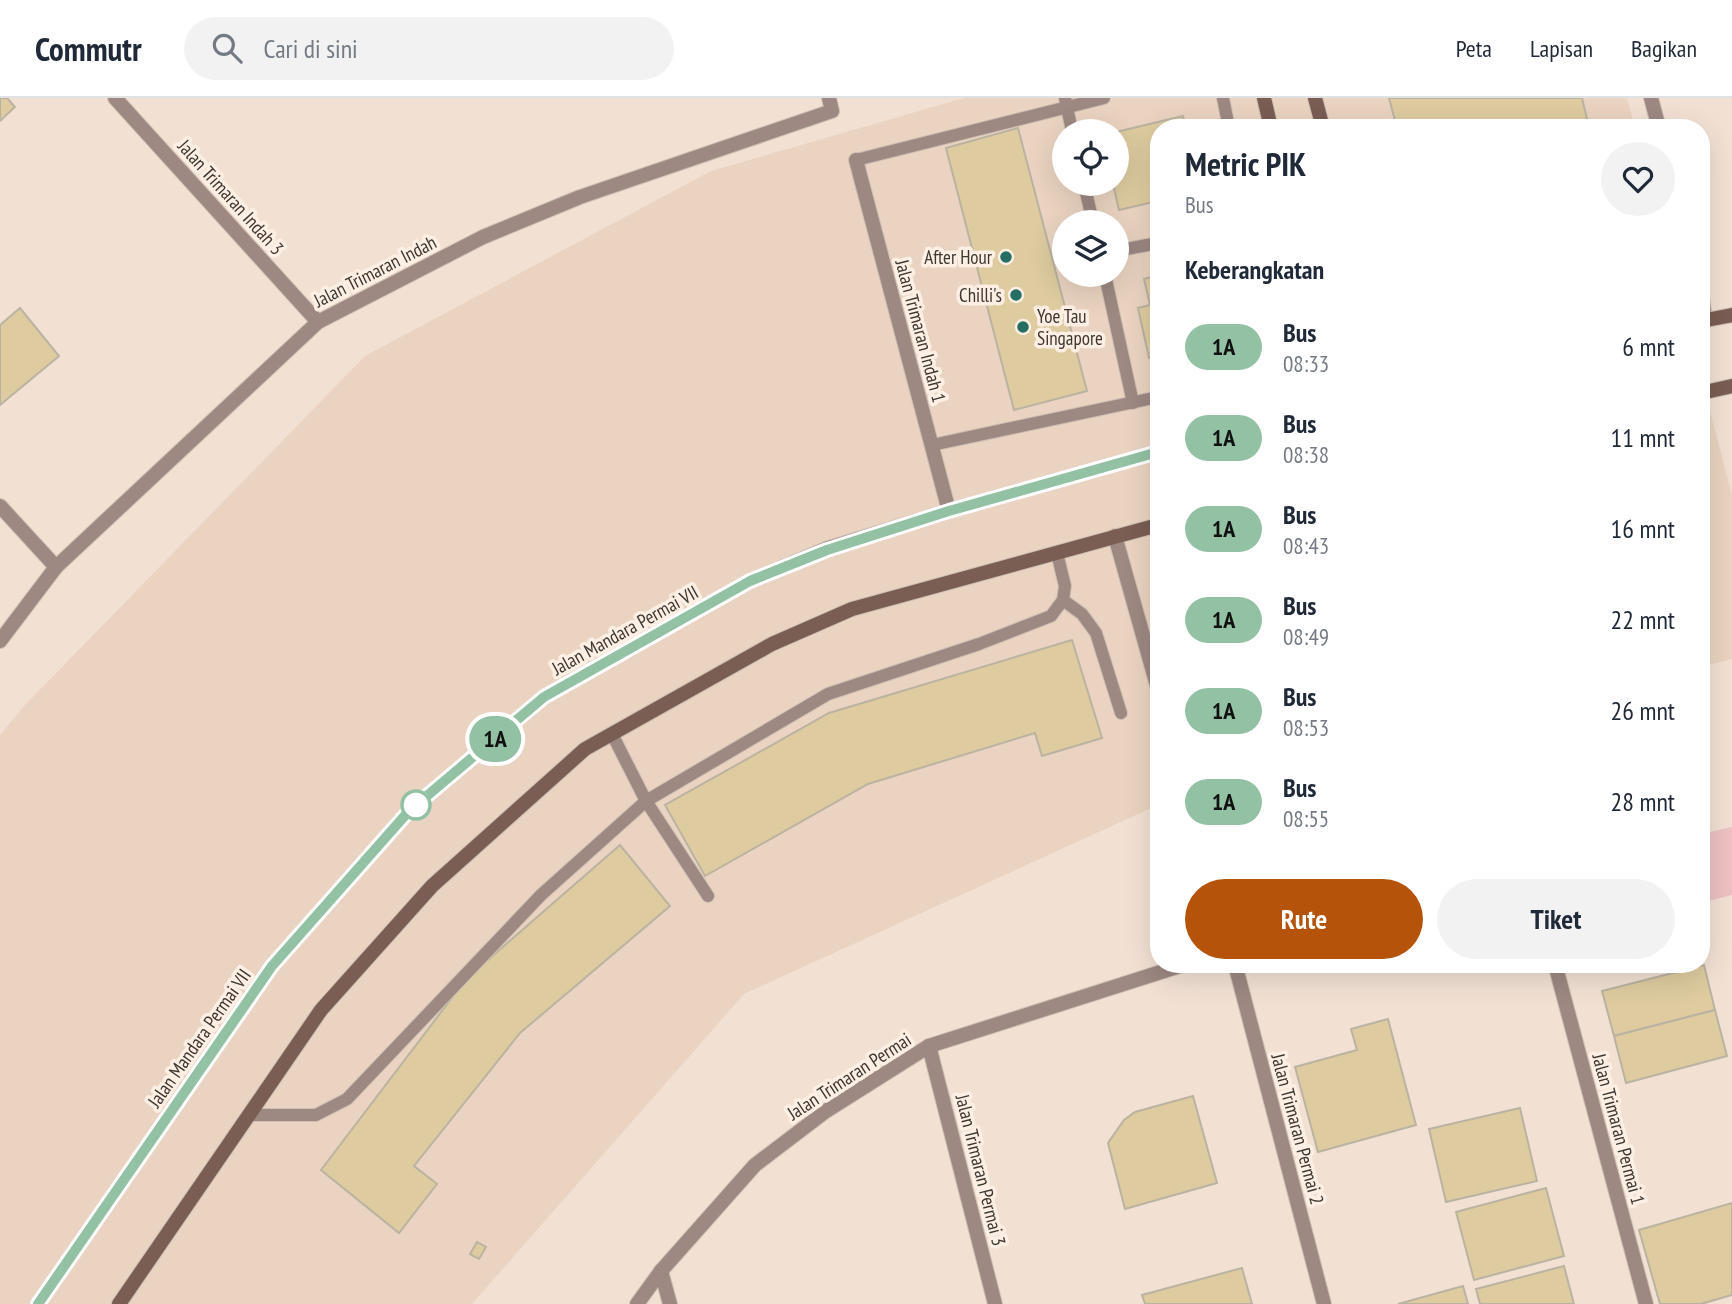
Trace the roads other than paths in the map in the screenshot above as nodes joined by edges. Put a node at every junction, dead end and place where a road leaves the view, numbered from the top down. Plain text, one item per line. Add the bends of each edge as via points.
1 (115, 98) edge
2 (1104, 98) edge
3 (1223, 98) edge
4 (1264, 98) edge
5 (1314, 98) edge
6 (1651, 98) edge
7 (1066, 102) edge
8 (831, 105) edge
9 (1227, 119) edge
10 (1269, 119) edge
11 (1320, 119) edge
12 (1657, 119) edge
13 (856, 160) joint
14 (1150, 245) edge
15 (1129, 249) edge
16 (1108, 287) edge
17 (1732, 316) edge
18 (1710, 320) edge
19 (318, 321) junction
20 (1732, 386) edge
21 (1710, 391) edge
22 (1150, 399) edge
23 (1133, 403) junction
24 (932, 446) junction
25 (1150, 454) edge
26 (0, 506) edge
27 (949, 511) junction
28 (1150, 527) edge
29 (1115, 536) junction
30 (1057, 552) junction
31 (56, 567) junction
32 (1063, 600) junction
33 (0, 641) edge
34 (1150, 661) edge
35 (1121, 712) dead end
36 (612, 734) junction
37 (646, 801) junction
38 (708, 897) dead end
39 (1158, 973) edge
40 (1237, 973) edge
41 (1557, 973) edge
42 (929, 1046) junction
43 (249, 1115) junction
44 (661, 1271) junction
45 (38, 1304) edge
46 (119, 1304) edge
47 (637, 1304) edge
48 (670, 1304) edge
49 (995, 1304) edge
50 (1324, 1304) edge
51 (1646, 1304) edge

1 - 19 street, Jalan Trimaran Indah 3
2 - 7 lane
3 - 9 lane
4 - 10 main road
5 - 11 main road
6 - 12 street
7 - 13 lane
8 - 19 street, Jalan Trimaran Indah via 482,237
13 - 24 street, Jalan Trimaran Indah 1
14 - 15 lane
16 - 23 lane
17 - 18 main road
19 - 31 street, Jalan Trimaran Indah
20 - 21 main road
22 - 23 lane
23 - 24 lane
24 - 27 street, Jalan Trimaran Indah 1
25 - 27 main road, Jalan Mandara Permai VII
26 - 31 street
27 - 45 main road, Jalan Mandara Permai VII via 827,550 750,581 544,697 409,811 272,966
28 - 29 main road
29 - 30 main road
29 - 34 street
30 - 32 lane via 1065,586
30 - 36 main road via 852,609 772,644
31 - 33 street, Jalan Trimaran Indah
32 - 35 lane via 1096,632
32 - 37 lane via 1051,616 979,645 828,694
36 - 37 lane
36 - 43 main road via 584,749 432,886 321,1010
37 - 38 lane
37 - 43 lane via 541,895 347,1099 316,1115
39 - 42 street, Jalan Trimaran Permai
40 - 50 street, Jalan Trimaran Permai 2
41 - 51 street, Jalan Trimaran Permai 1
42 - 44 street, Jalan Trimaran Permai via 826,1111 755,1165
42 - 49 street, Jalan Trimaran Permai 3
43 - 46 main road
44 - 47 street, Jalan Trimaran Permai
44 - 48 street

